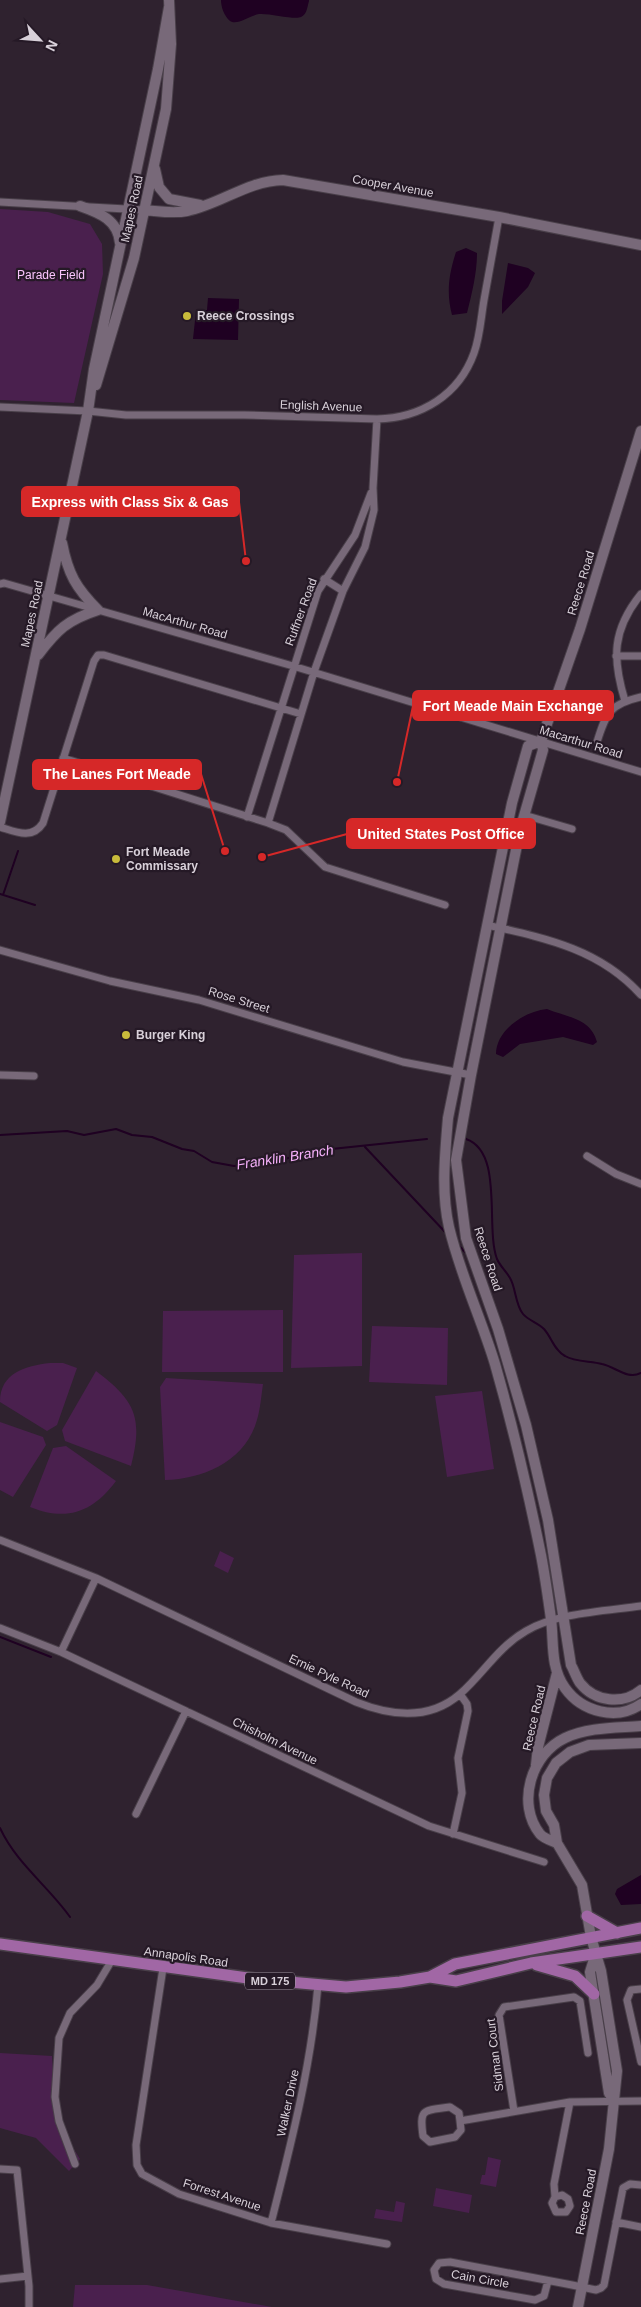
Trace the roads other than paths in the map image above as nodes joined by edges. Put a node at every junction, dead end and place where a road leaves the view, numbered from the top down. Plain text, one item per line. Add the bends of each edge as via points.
1 (169, 4) edge
2 (154, 162) junction
3 (0, 202) edge
4 (203, 205) junction
5 (80, 206) junction
6 (128, 209) junction
7 (144, 210) junction
8 (499, 217) junction
9 (641, 245) edge
10 (120, 246) junction
11 (0, 407) edge
12 (88, 411) junction
13 (377, 419) junction
14 (641, 431) edge
15 (373, 488) junction
16 (355, 535) junction
17 (61, 539) junction
18 (366, 541) junction
19 (324, 579) junction
20 (0, 584) edge
21 (342, 591) junction
22 (641, 594) edge
23 (49, 596) junction
24 (98, 610) junction
25 (616, 656) junction
26 (641, 656) edge
27 (36, 658) junction
28 (293, 666) junction
29 (314, 672) junction
30 (641, 697) edge
31 (625, 701) junction
32 (281, 708) junction
33 (301, 714) junction
34 (541, 742) junction
35 (597, 742) dead end
36 (63, 758) junction
37 (641, 772) edge
38 (524, 815) junction
39 (247, 816) junction
40 (0, 822) edge
41 (268, 823) junction
42 (0, 827) edge
43 (572, 829) dead end
44 (445, 906) dead end
45 (488, 924) junction
46 (501, 928) junction
47 (0, 950) edge
48 (641, 995) edge
49 (457, 1072) junction
50 (0, 1074) edge
51 (471, 1075) junction
52 (34, 1076) dead end
53 (587, 1156) dead end
54 (641, 1184) edge
55 (0, 1540) edge
56 (96, 1578) junction
57 (641, 1606) edge
58 (563, 1618) junction
59 (551, 1621) junction
60 (0, 1628) edge
61 (61, 1652) junction
62 (557, 1674) junction
63 (641, 1690) edge
64 (460, 1694) junction
65 (641, 1704) edge
66 (186, 1711) junction
67 (641, 1726) edge
68 (641, 1743) edge
69 (536, 1767) junction
70 (136, 1814) dead end
71 (453, 1834) junction
72 (557, 1843) junction
73 (544, 1862) dead end
74 (587, 1916) junction
75 (641, 1928) edge
76 (617, 1933) junction
77 (591, 1937) junction
78 (0, 1944) edge
79 (641, 1947) edge
80 (596, 1953) junction
81 (112, 1960) junction
82 (531, 1963) junction
83 (163, 1968) junction
84 (430, 1977) junction
85 (318, 1985) junction
86 (641, 1989) edge
87 (594, 1994) junction
88 (588, 2052) dead end
89 (641, 2062) edge
90 (614, 2100) junction
91 (570, 2102) junction
92 (641, 2102) edge
93 (514, 2111) junction
94 (460, 2121) junction
95 (75, 2164) dead end
96 (0, 2169) edge
97 (641, 2186) edge
98 (555, 2197) dead end
99 (616, 2222) junction
100 (271, 2223) junction
101 (641, 2227) edge
102 (387, 2244) dead end
103 (28, 2276) junction
104 (0, 2279) edge
105 (548, 2281) junction
106 (582, 2288) junction
107 (29, 2307) edge
108 (578, 2307) edge

1 - 2 street, Mapes Road via 171,44 166,109
1 - 6 street, Mapes Road
2 - 4 street via 159,187 166,196 173,202
2 - 7 street, Mapes Road
3 - 5 street
4 - 7 street, Cooper Avenue via 179,212
4 - 8 street, Cooper Avenue via 251,185 283,180
5 - 6 street
5 - 10 street via 110,220 120,237
6 - 7 street
6 - 10 street, Mapes Road
7 - 12 street, Mapes Road via 128,280
8 - 9 street, Cooper Avenue
8 - 13 street, English Avenue via 474,352 458,384 422,411 394,419
10 - 12 street, Mapes Road
11 - 12 street, English Avenue
12 - 13 street, English Avenue via 126,415
12 - 17 street, Mapes Road
13 - 15 street, Ruffner Road
14 - 34 street, Reece Road via 580,630
15 - 16 street, Ruffner Road
15 - 18 street, Ruffner Road via 374,510
16 - 18 street
16 - 19 street, Ruffner Road
17 - 23 street, Mapes Road
17 - 24 street via 66,563 76,585
18 - 21 street, Ruffner Road
19 - 21 street
19 - 28 street, Ruffner Road
20 - 23 street, MacArthur Road
21 - 29 street, Ruffner Road
22 - 25 street via 623,622
23 - 24 street, MacArthur Road
23 - 27 street, Mapes Road
24 - 27 street via 65,624
24 - 28 street, MacArthur Road
25 - 26 street
25 - 31 street
27 - 40 street, Mapes Road
28 - 29 street, MacArthur Road
28 - 32 street, Ruffner Road
29 - 33 street, Ruffner Road
29 - 34 street, Macarthur Road
30 - 31 street
31 - 35 street via 609,711
32 - 33 street
32 - 36 street via 104,654 98,655
32 - 39 street, Ruffner Road
33 - 41 street, Ruffner Road
34 - 37 street, Macarthur Road
34 - 38 street, Reece Road via 543,750
34 - 45 street, Reece Road via 528,746 512,803
36 - 39 street
36 - 42 street via 38,830 22,834
38 - 43 street
38 - 46 street, Reece Road
39 - 41 street
41 - 44 street via 286,830 325,867
45 - 46 street
45 - 49 street, Reece Road
46 - 48 street via 563,943 587,953 616,971
46 - 51 street, Reece Road
47 - 49 street, Rose Street via 103,979 200,1000 403,1062
49 - 51 street, Rose Street
49 - 59 street, Reece Road via 444,1162 449,1226 509,1412 541,1556
50 - 52 street
51 - 58 street, Reece Road via 456,1160 466,1238 498,1329 526,1425 548,1520
53 - 54 street via 616,1174
55 - 56 street, Ernie Pyle Road
56 - 61 street
56 - 64 street, Ernie Pyle Road via 369,1707 410,1715 441,1707
57 - 58 street, Ernie Pyle Road
58 - 59 street, Ernie Pyle Road
58 - 63 street, Reece Road via 571,1665 580,1683 593,1694 608,1700 633,1696
59 - 62 street, Reece Road
59 - 64 street, Ernie Pyle Road via 526,1630 513,1640
60 - 61 street, Chisholm Avenue
61 - 66 street, Chisholm Avenue
62 - 65 street, Reece Road via 573,1697 599,1711 626,1713
62 - 69 street, Reece Road
64 - 71 street via 468,1711 458,1758 462,1793
66 - 70 street
66 - 71 street, Chisholm Avenue via 405,1815
67 - 69 street, Reece Road via 582,1731 551,1746
68 - 72 street, Reece Road via 589,1745 570,1752 556,1763 547,1778 544,1795
69 - 72 street, Reece Road via 527,1799 531,1817 541,1836
71 - 73 street, Chisholm Avenue
72 - 74 street, Reece Road via 582,1885
74 - 76 main road
74 - 77 street, Reece Road
75 - 76 main road, Annapolis Road / MD 175
76 - 77 main road, Annapolis Road / MD 175
77 - 80 street, Reece Road
77 - 84 main road, Annapolis Road / MD 175 via 455,1964
78 - 81 main road, Annapolis Road / MD 175
79 - 80 main road, Annapolis Road / MD 175
80 - 82 main road, Annapolis Road / MD 175
80 - 87 street, Reece Road via 590,1972
80 - 90 street, Reece Road via 617,2071
81 - 83 main road, Annapolis Road / MD 175
81 - 95 street via 97,1985 70,2013 58,2038 55,2096 59,2121
82 - 84 main road, Annapolis Road / MD 175 via 456,1980
82 - 87 main road via 576,1976
83 - 85 main road, Annapolis Road / MD 175
83 - 100 street, Forrest Avenue via 136,2145 137,2166 142,2174 179,2194
84 - 85 main road, Annapolis Road / MD 175 via 370,1985
85 - 100 street, Walker Drive via 298,2115
86 - 89 street via 631,1990 627,2000
87 - 90 street, Reece Road via 609,2093
88 - 93 street, Sidman Court via 580,2001 574,1996 504,2007 499,2015
90 - 91 street
90 - 92 street
90 - 106 street, Reece Road via 609,2149
91 - 93 street
91 - 98 street via 554,2184
93 - 94 street
94 - 94 street via 461,2130 456,2137 430,2142 423,2136 420,2118 428,2110 450,2106 458,2112
96 - 103 street via 17,2170
97 - 99 street via 630,2184 623,2188
99 - 101 street
99 - 106 street via 604,2285 596,2290
100 - 102 street, Forrest Avenue
103 - 104 street
103 - 107 street
105 - 105 street, Cain Circle via 450,2262 439,2263 434,2270 436,2279 444,2284 535,2300 544,2296
105 - 106 street, Cain Circle
106 - 108 street, Reece Road

